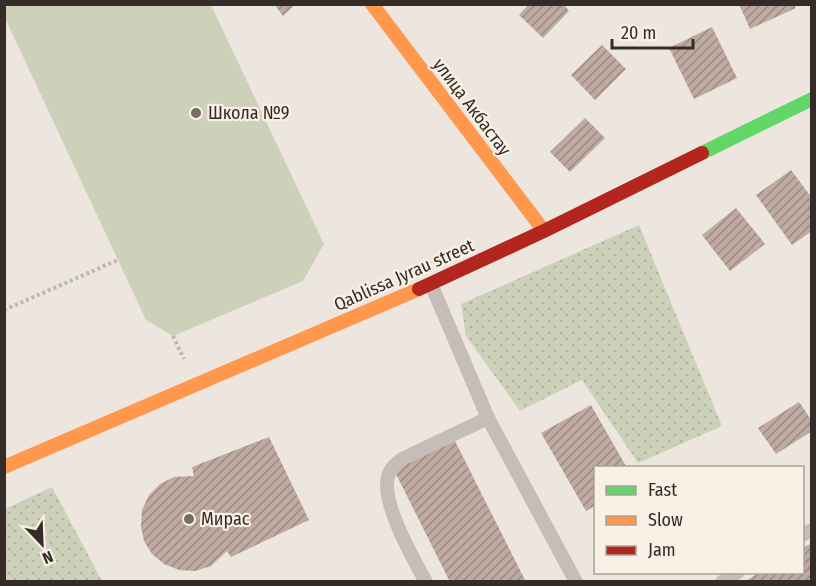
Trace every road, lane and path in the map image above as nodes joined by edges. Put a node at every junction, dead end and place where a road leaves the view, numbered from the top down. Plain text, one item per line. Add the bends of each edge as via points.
1 (372, 4) edge
2 (812, 99) edge
3 (544, 231) junction
4 (118, 260) dead end
5 (431, 284) junction
6 (4, 310) edge
7 (488, 418) junction
8 (4, 467) edge
9 (736, 574) edge
10 (426, 582) edge
11 (576, 582) edge
12 (722, 582) edge

1 - 3 street, улица Акбастау
2 - 3 street, Qablissa Jyrau street
3 - 5 street, Qablissa Jyrau street
4 - 6 path
5 - 7 lane
5 - 8 street, Qablissa Jyrau street
7 - 10 lane via 402,459 387,478 389,504
7 - 11 lane
9 - 12 lane

